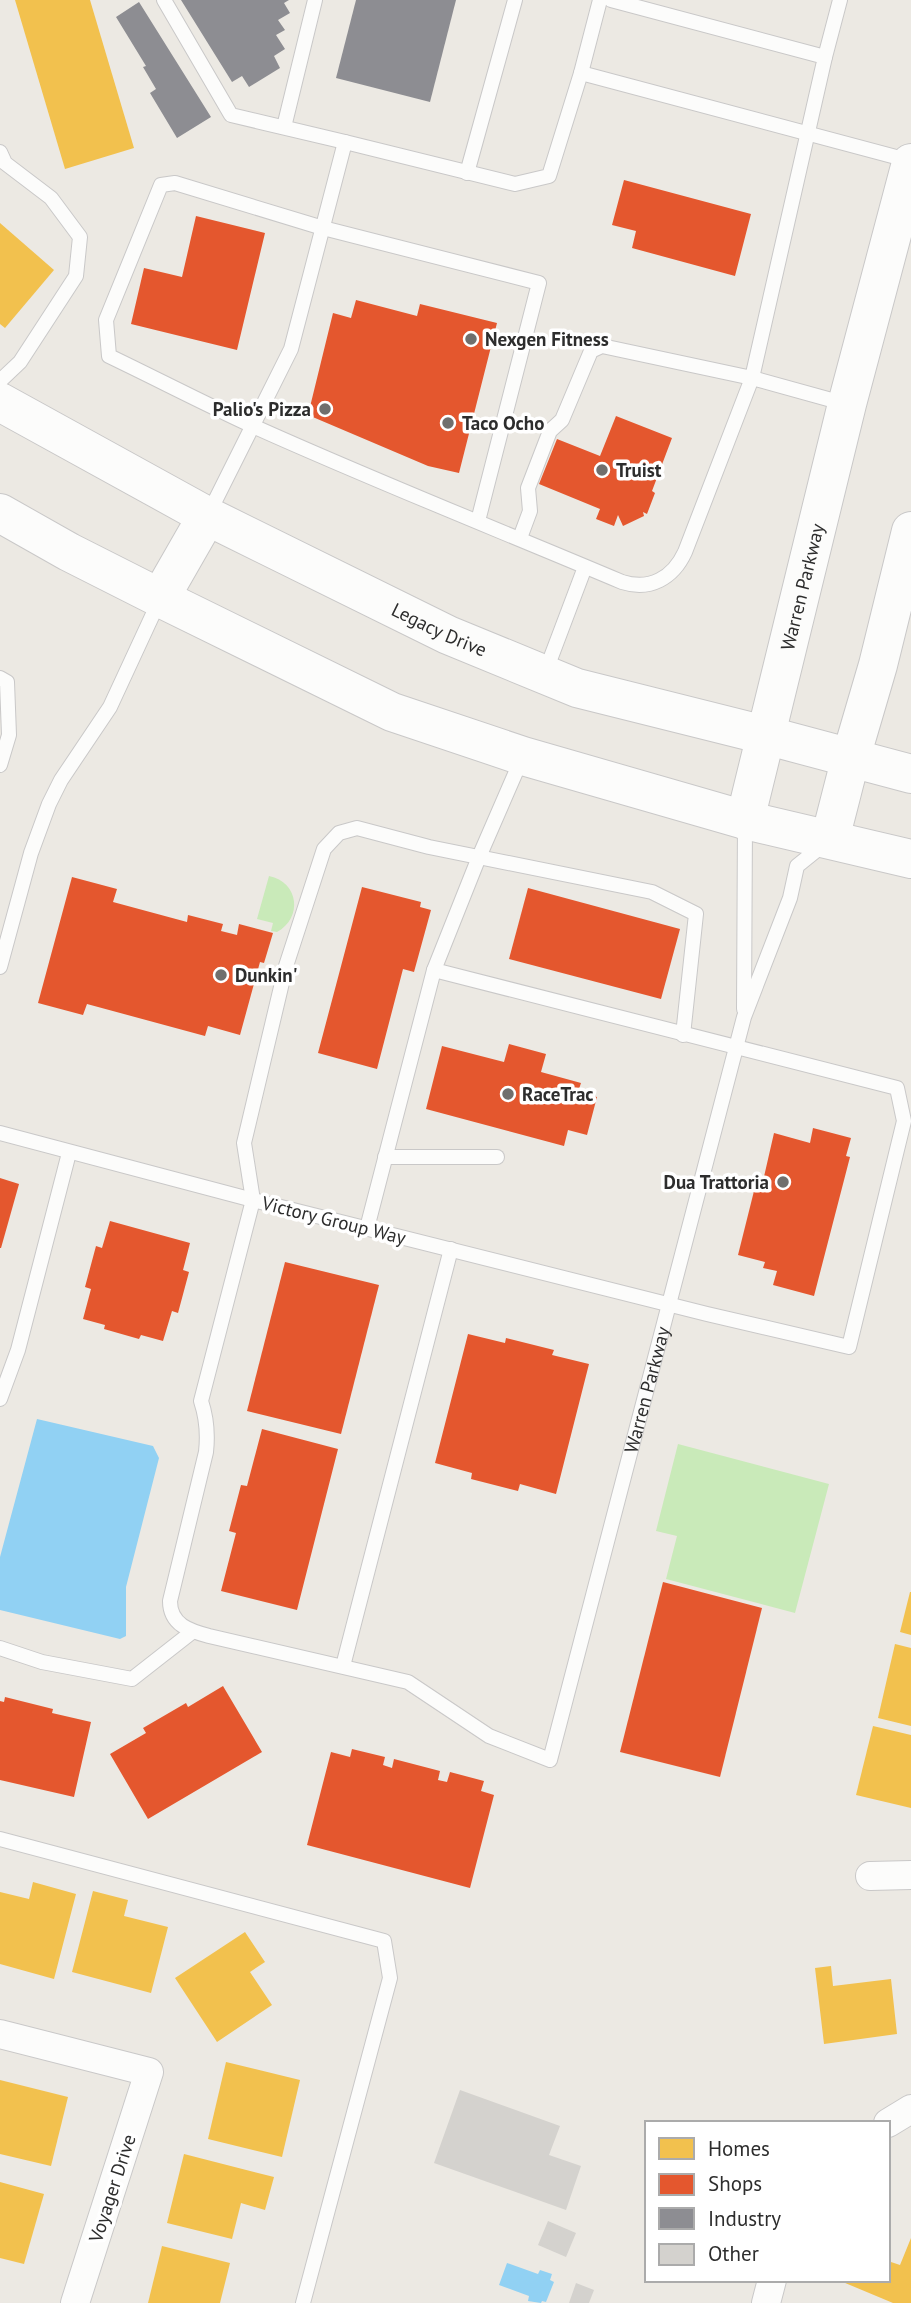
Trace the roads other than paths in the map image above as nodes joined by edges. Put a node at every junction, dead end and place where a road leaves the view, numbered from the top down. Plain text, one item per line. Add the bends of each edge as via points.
1 (164, 0) edge
2 (315, 0) edge
3 (515, 0) edge
4 (600, 0) edge
5 (611, 0) edge
6 (840, 0) edge
7 (825, 57) junction
8 (580, 73) junction
9 (284, 127) junction
10 (806, 133) junction
11 (345, 142) junction
12 (0, 152) edge
13 (911, 162) edge
14 (467, 173) junction
15 (323, 228) junction
16 (752, 378) junction
17 (0, 381) edge
18 (0, 402) edge
19 (847, 404) junction
20 (253, 426) junction
21 (0, 513) edge
22 (207, 516) junction
23 (478, 521) junction
24 (911, 531) edge
25 (520, 538) junction
26 (585, 566) junction
27 (160, 598) junction
28 (545, 675) junction
29 (0, 678) edge
30 (765, 735) junction
31 (523, 756) junction
32 (851, 757) junction
33 (0, 765) edge
34 (911, 774) edge
35 (745, 820) junction
36 (830, 839) junction
37 (479, 857) junction
38 (911, 859) edge
39 (0, 967) edge
40 (434, 970) junction
41 (744, 1017) junction
42 (683, 1035) junction
43 (736, 1049) junction
44 (0, 1133) edge
45 (69, 1153) junction
46 (385, 1157) junction
47 (497, 1157) dead end
48 (253, 1200) junction
49 (367, 1228) junction
50 (451, 1249) junction
51 (668, 1304) junction
52 (0, 1399) edge
53 (192, 1632) junction
54 (0, 1648) edge
55 (342, 1666) junction
56 (0, 1839) edge
57 (911, 1875) edge
58 (870, 1876) dead end
59 (0, 2034) edge
60 (911, 2109) edge
61 (890, 2122) edge
62 (771, 2282) edge
63 (75, 2303) edge
64 (303, 2303) edge
65 (766, 2303) edge

1 - 9 lane via 231,115
2 - 9 lane
3 - 14 lane
4 - 8 lane
5 - 7 lane
6 - 7 lane
7 - 10 lane
8 - 10 lane
8 - 14 lane via 549,176 515,184
9 - 11 lane
10 - 13 lane
10 - 16 lane
11 - 14 lane
11 - 15 lane
12 - 17 lane via 5,163 51,198 80,237 76,276 20,362
13 - 19 main road, Warren Parkway
15 - 20 lane via 291,349
15 - 20 lane via 175,183 161,186 106,320 109,356
15 - 23 lane via 539,283
16 - 19 lane
16 - 25 lane via 595,347 562,420 550,431 528,488 530,511
16 - 26 lane via 677,567 659,582 642,585
18 - 22 main road, Legacy Drive
19 - 30 main road, Warren Parkway
20 - 22 lane
20 - 23 lane
21 - 27 main road
22 - 27 main road
22 - 28 main road, Legacy Drive via 448,635
23 - 25 lane
24 - 32 main road
25 - 26 lane
26 - 28 lane
27 - 31 main road via 392,712
27 - 39 lane via 110,707 50,804 31,853
28 - 30 main road, Legacy Drive via 577,688
29 - 33 lane via 7,682 9,735
30 - 32 main road, Legacy Drive
30 - 35 main road, Warren Parkway
31 - 35 main road
31 - 37 lane
32 - 34 main road, Legacy Drive
32 - 36 main road
35 - 36 main road
35 - 41 lane, Warren Parkway
36 - 38 main road
36 - 41 lane, Warren Parkway via 797,866 790,898
37 - 40 lane
37 - 42 lane via 652,892 696,914
37 - 48 lane via 357,828 339,833 324,849 286,966 244,1143
40 - 42 lane
40 - 46 lane
41 - 43 lane, Warren Parkway
42 - 43 lane
43 - 51 lane, Warren Parkway
43 - 51 lane, Victory Group Way via 897,1088 904,1121 849,1347
44 - 45 lane, Victory Group Way
45 - 48 lane, Victory Group Way
45 - 52 lane via 18,1350
46 - 47 lane
46 - 49 lane
48 - 49 lane, Victory Group Way
48 - 53 lane via 201,1401 208,1434 206,1452 170,1601 172,1614
49 - 50 lane, Victory Group Way
50 - 51 lane, Victory Group Way
50 - 55 lane
51 - 55 lane, Warren Parkway via 550,1760 489,1736 408,1682
53 - 54 lane via 132,1679 42,1662
53 - 55 lane
56 - 64 lane via 384,1941 390,1978
57 - 58 street
59 - 63 street, Voyager Drive via 149,2072
60 - 61 street
62 - 65 street

